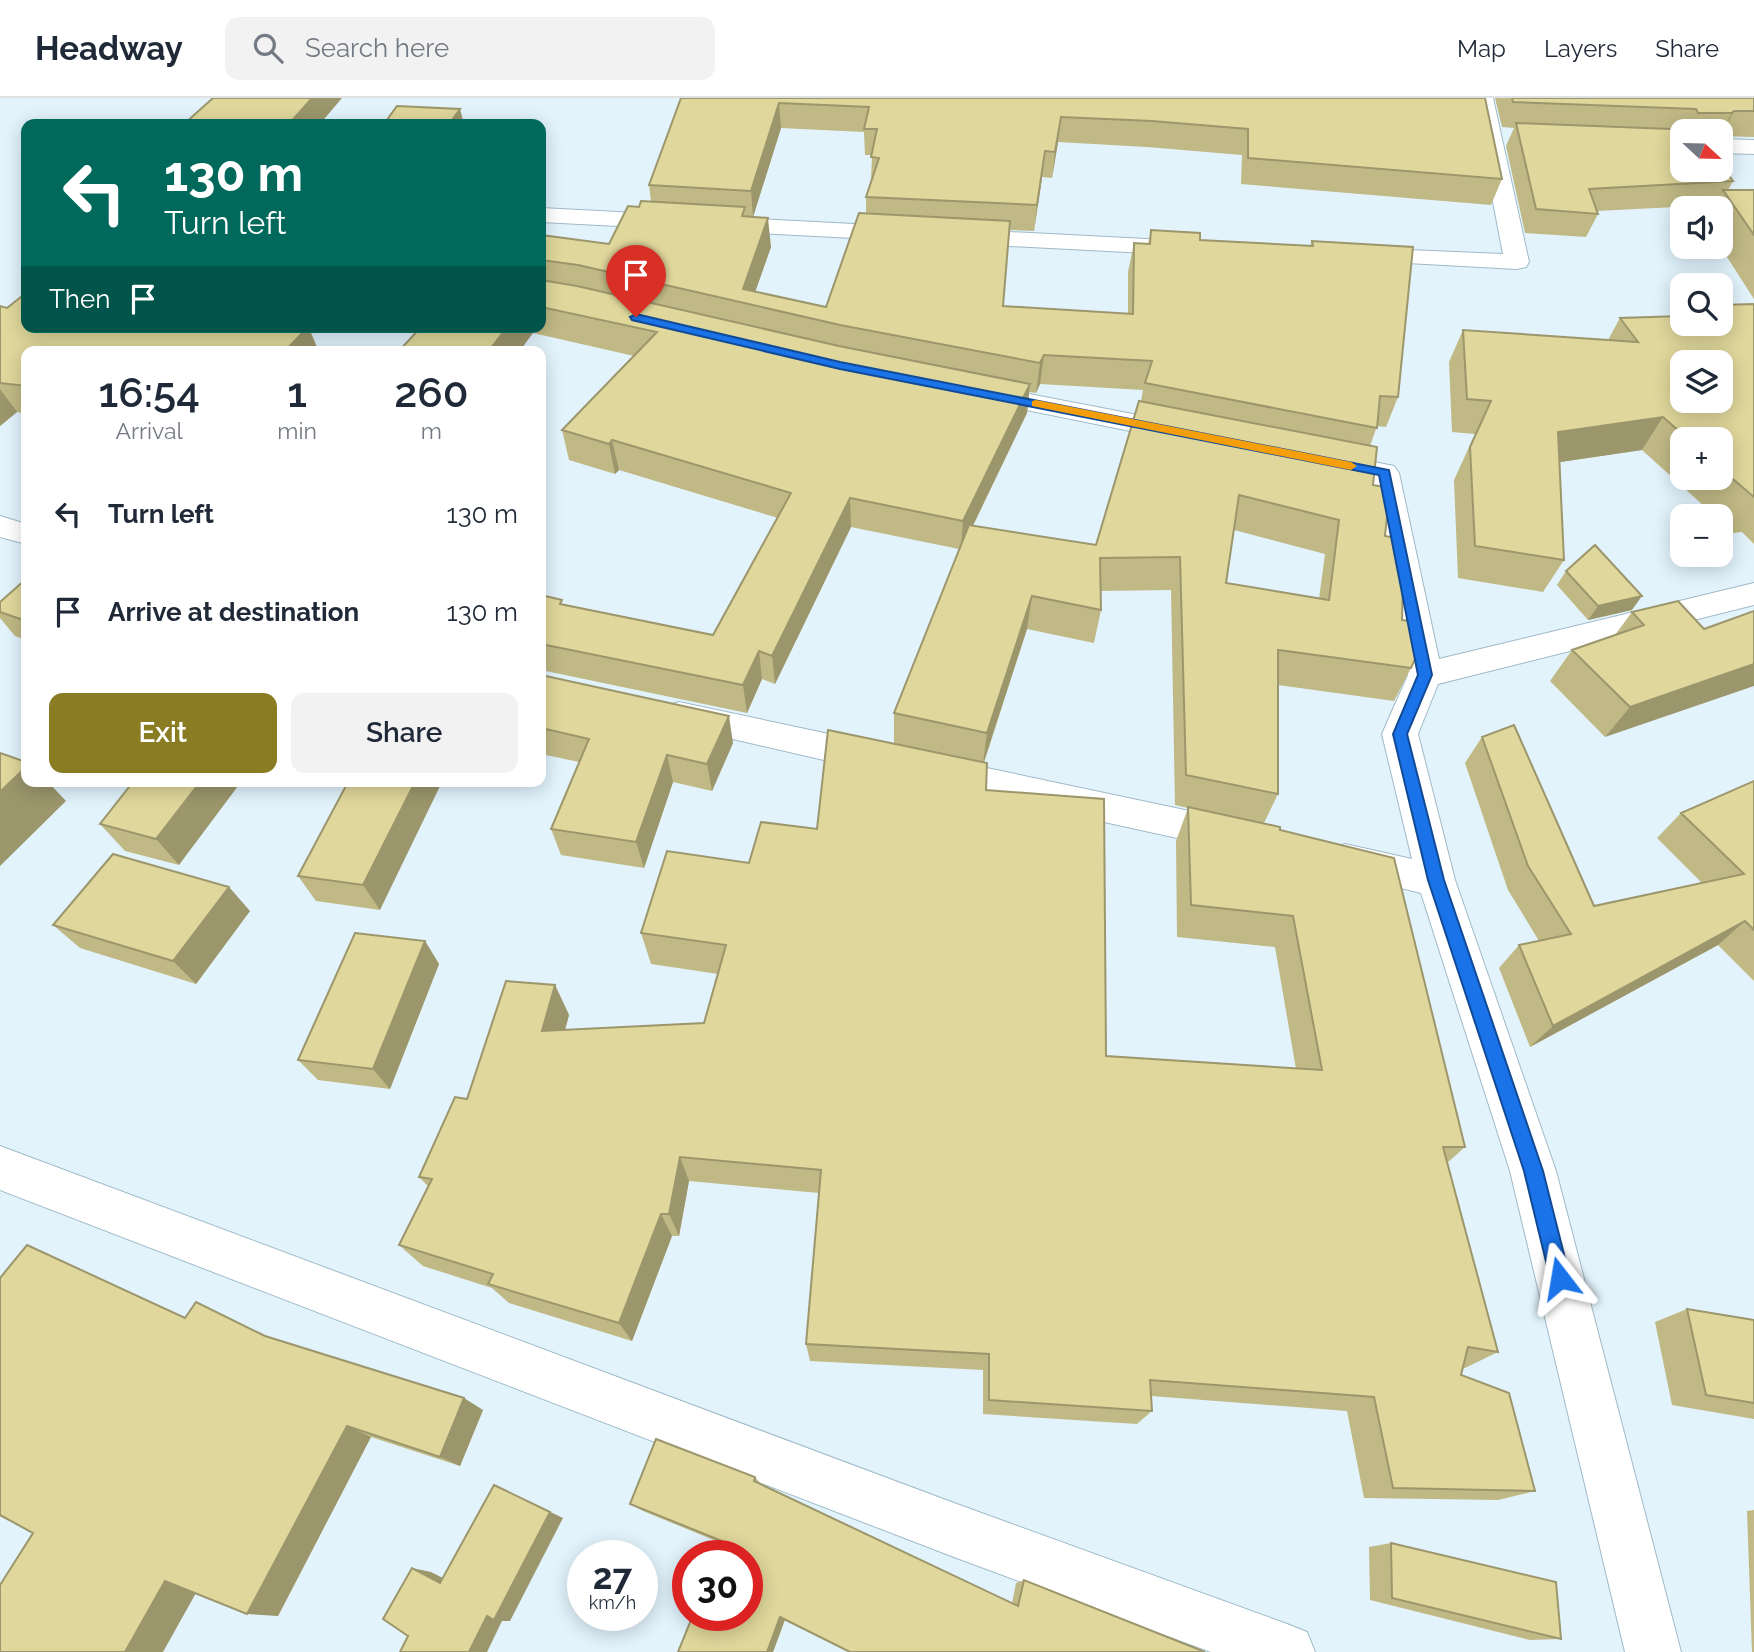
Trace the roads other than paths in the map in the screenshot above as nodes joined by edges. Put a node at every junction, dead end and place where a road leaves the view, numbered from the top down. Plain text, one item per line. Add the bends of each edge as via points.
1 (1483, 98) edge
2 (1733, 147) edge
3 (1754, 148) edge
4 (546, 215) edge
5 (1203, 248) edge
6 (1340, 254) edge
7 (949, 387) edge
8 (1208, 438) edge
9 (1303, 456) edge
10 (0, 526) edge
11 (21, 532) edge
12 (1754, 594) edge
13 (1425, 675) junction
14 (649, 709) edge
15 (1259, 841) edge
16 (1314, 853) edge
17 (1436, 880) junction
18 (0, 1168) edge
19 (1287, 1652) edge
20 (1653, 1652) edge

1 - 6 street via 1500,136 1517,262
2 - 3 street
4 - 5 street
7 - 8 street
9 - 13 street via 1384,472
10 - 11 street
12 - 13 street
13 - 17 street via 1400,734
14 - 15 street
16 - 17 street
17 - 20 street via 1533,1171
18 - 19 street

